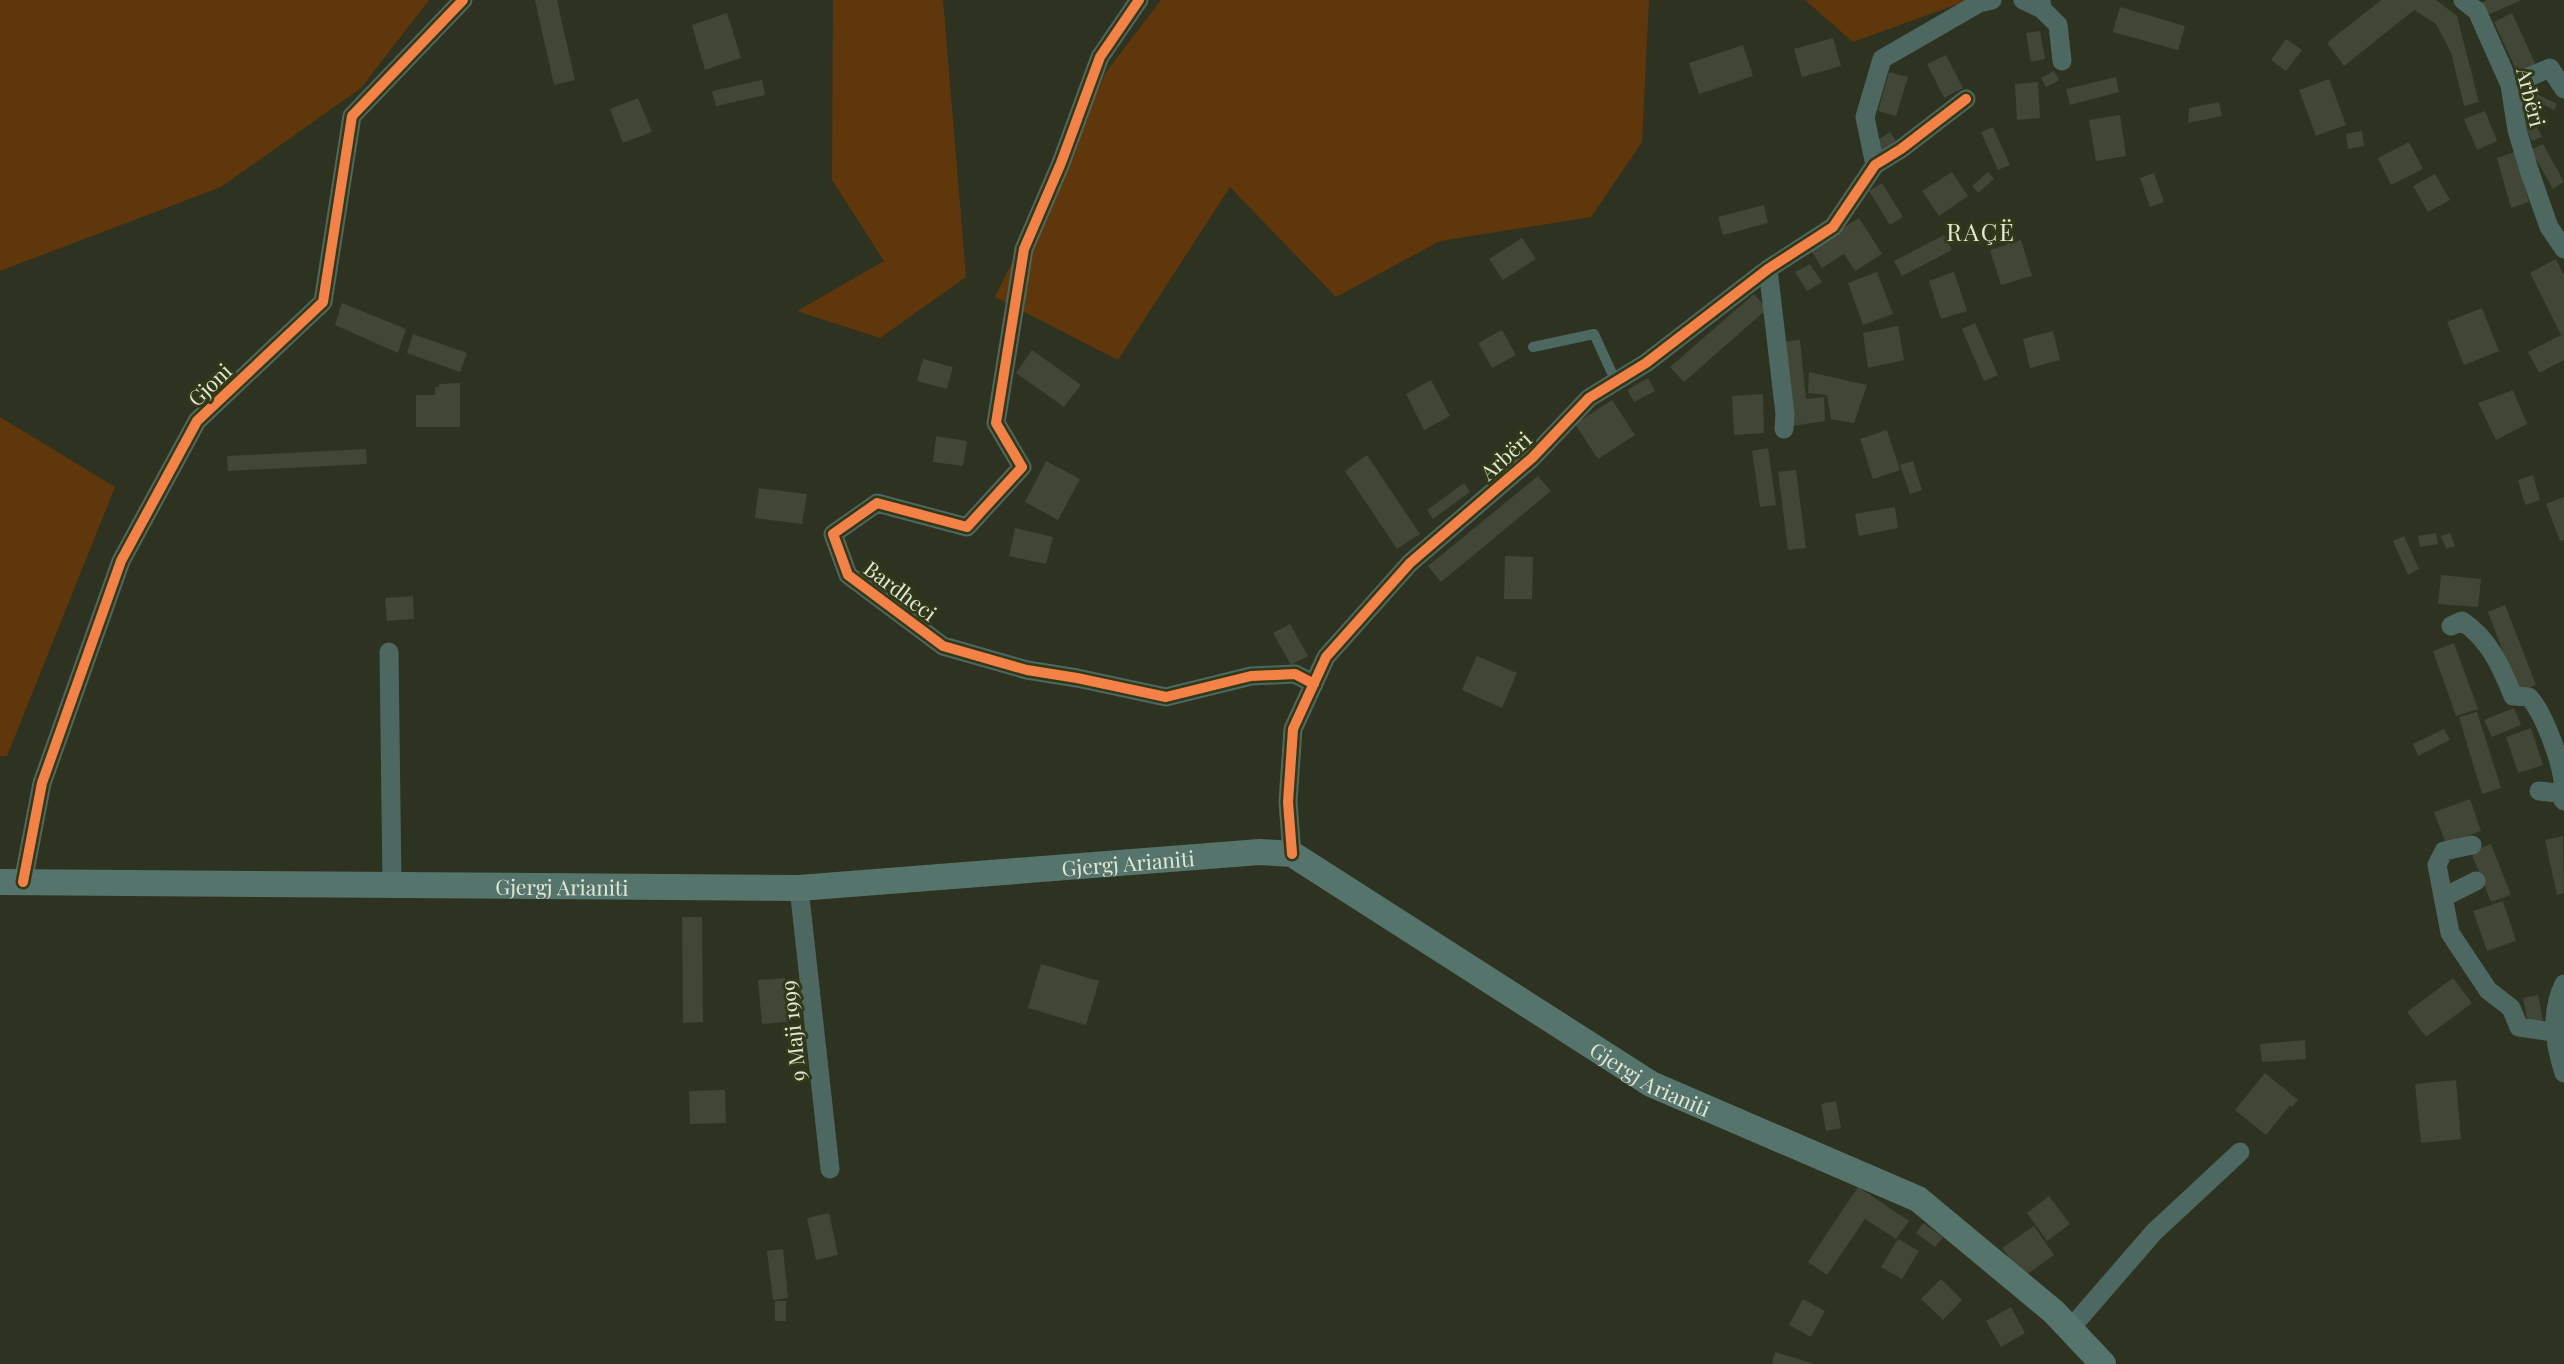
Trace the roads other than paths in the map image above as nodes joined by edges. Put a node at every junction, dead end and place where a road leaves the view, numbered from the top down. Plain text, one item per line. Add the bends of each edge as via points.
1 (463, 0) edge
2 (1139, 0) edge
3 (1992, 0) edge
4 (2023, 0) edge
5 (2463, 0) edge
6 (2041, 4) edge
7 (2062, 61) dead end
8 (2510, 85) junction
9 (2564, 89) edge
10 (1966, 99) dead end
11 (1875, 165) junction
12 (2564, 249) edge
13 (1768, 269) junction
14 (1533, 347) dead end
15 (1616, 382) junction
16 (1784, 429) dead end
17 (2451, 626) dead end
18 (389, 652) dead end
19 (1314, 684) junction
20 (2564, 789) edge
21 (2539, 790) dead end
22 (2564, 802) edge
23 (2472, 845) dead end
24 (1292, 854) junction
25 (2476, 881) dead end
26 (12, 882) edge
27 (392, 885) junction
28 (799, 888) junction
29 (2444, 897) junction
30 (2564, 984) edge
31 (2553, 1032) junction
32 (2564, 1073) edge
33 (2239, 1152) dead end
34 (830, 1169) dead end
35 (2070, 1329) junction
36 (2103, 1364) edge

1 - 26 street, Gjoni via 352,116 323,302 197,421 121,561
2 - 19 street, Bardheci via 1100,57 1024,250 996,423 1022,467 967,527 877,503 833,534 848,575 943,646 1027,670 1166,697 1251,676 1295,674
3 - 11 street via 1979,3 1882,59 1865,117
4 - 6 street
5 - 8 street, Arbëri via 2477,12
6 - 7 street via 2058,24
8 - 9 street via 2550,68
8 - 12 street, Arbëri via 2530,173 2549,228
10 - 11 street
11 - 13 street, Arbëri via 1833,227
13 - 15 street, Arbëri
13 - 16 street
14 - 15 lane via 1594,334
15 - 19 street, Arbëri via 1589,398 1532,458 1410,563 1326,657
17 - 20 street via 2462,621 2479,632 2497,657 2513,696 2529,696 2537,706 2546,722
18 - 27 street
19 - 24 street, Arbëri via 1293,729 1288,802
21 - 22 street via 2558,793
23 - 29 street via 2444,851 2437,866
24 - 28 main road, Gjergj Arianiti via 1260,852
24 - 35 main road, Gjergj Arianiti via 1651,1084 1918,1199
25 - 29 street
26 - 27 main road, Gjergj Arianiti
27 - 28 main road, Gjergj Arianiti
28 - 34 street, 9 Maji 1999
29 - 31 street via 2450,933 2488,990 2511,1009 2519,1027
30 - 31 street via 2556,1000
31 - 32 street
33 - 35 street via 2154,1232
35 - 36 main road, Gjergj Arianiti

